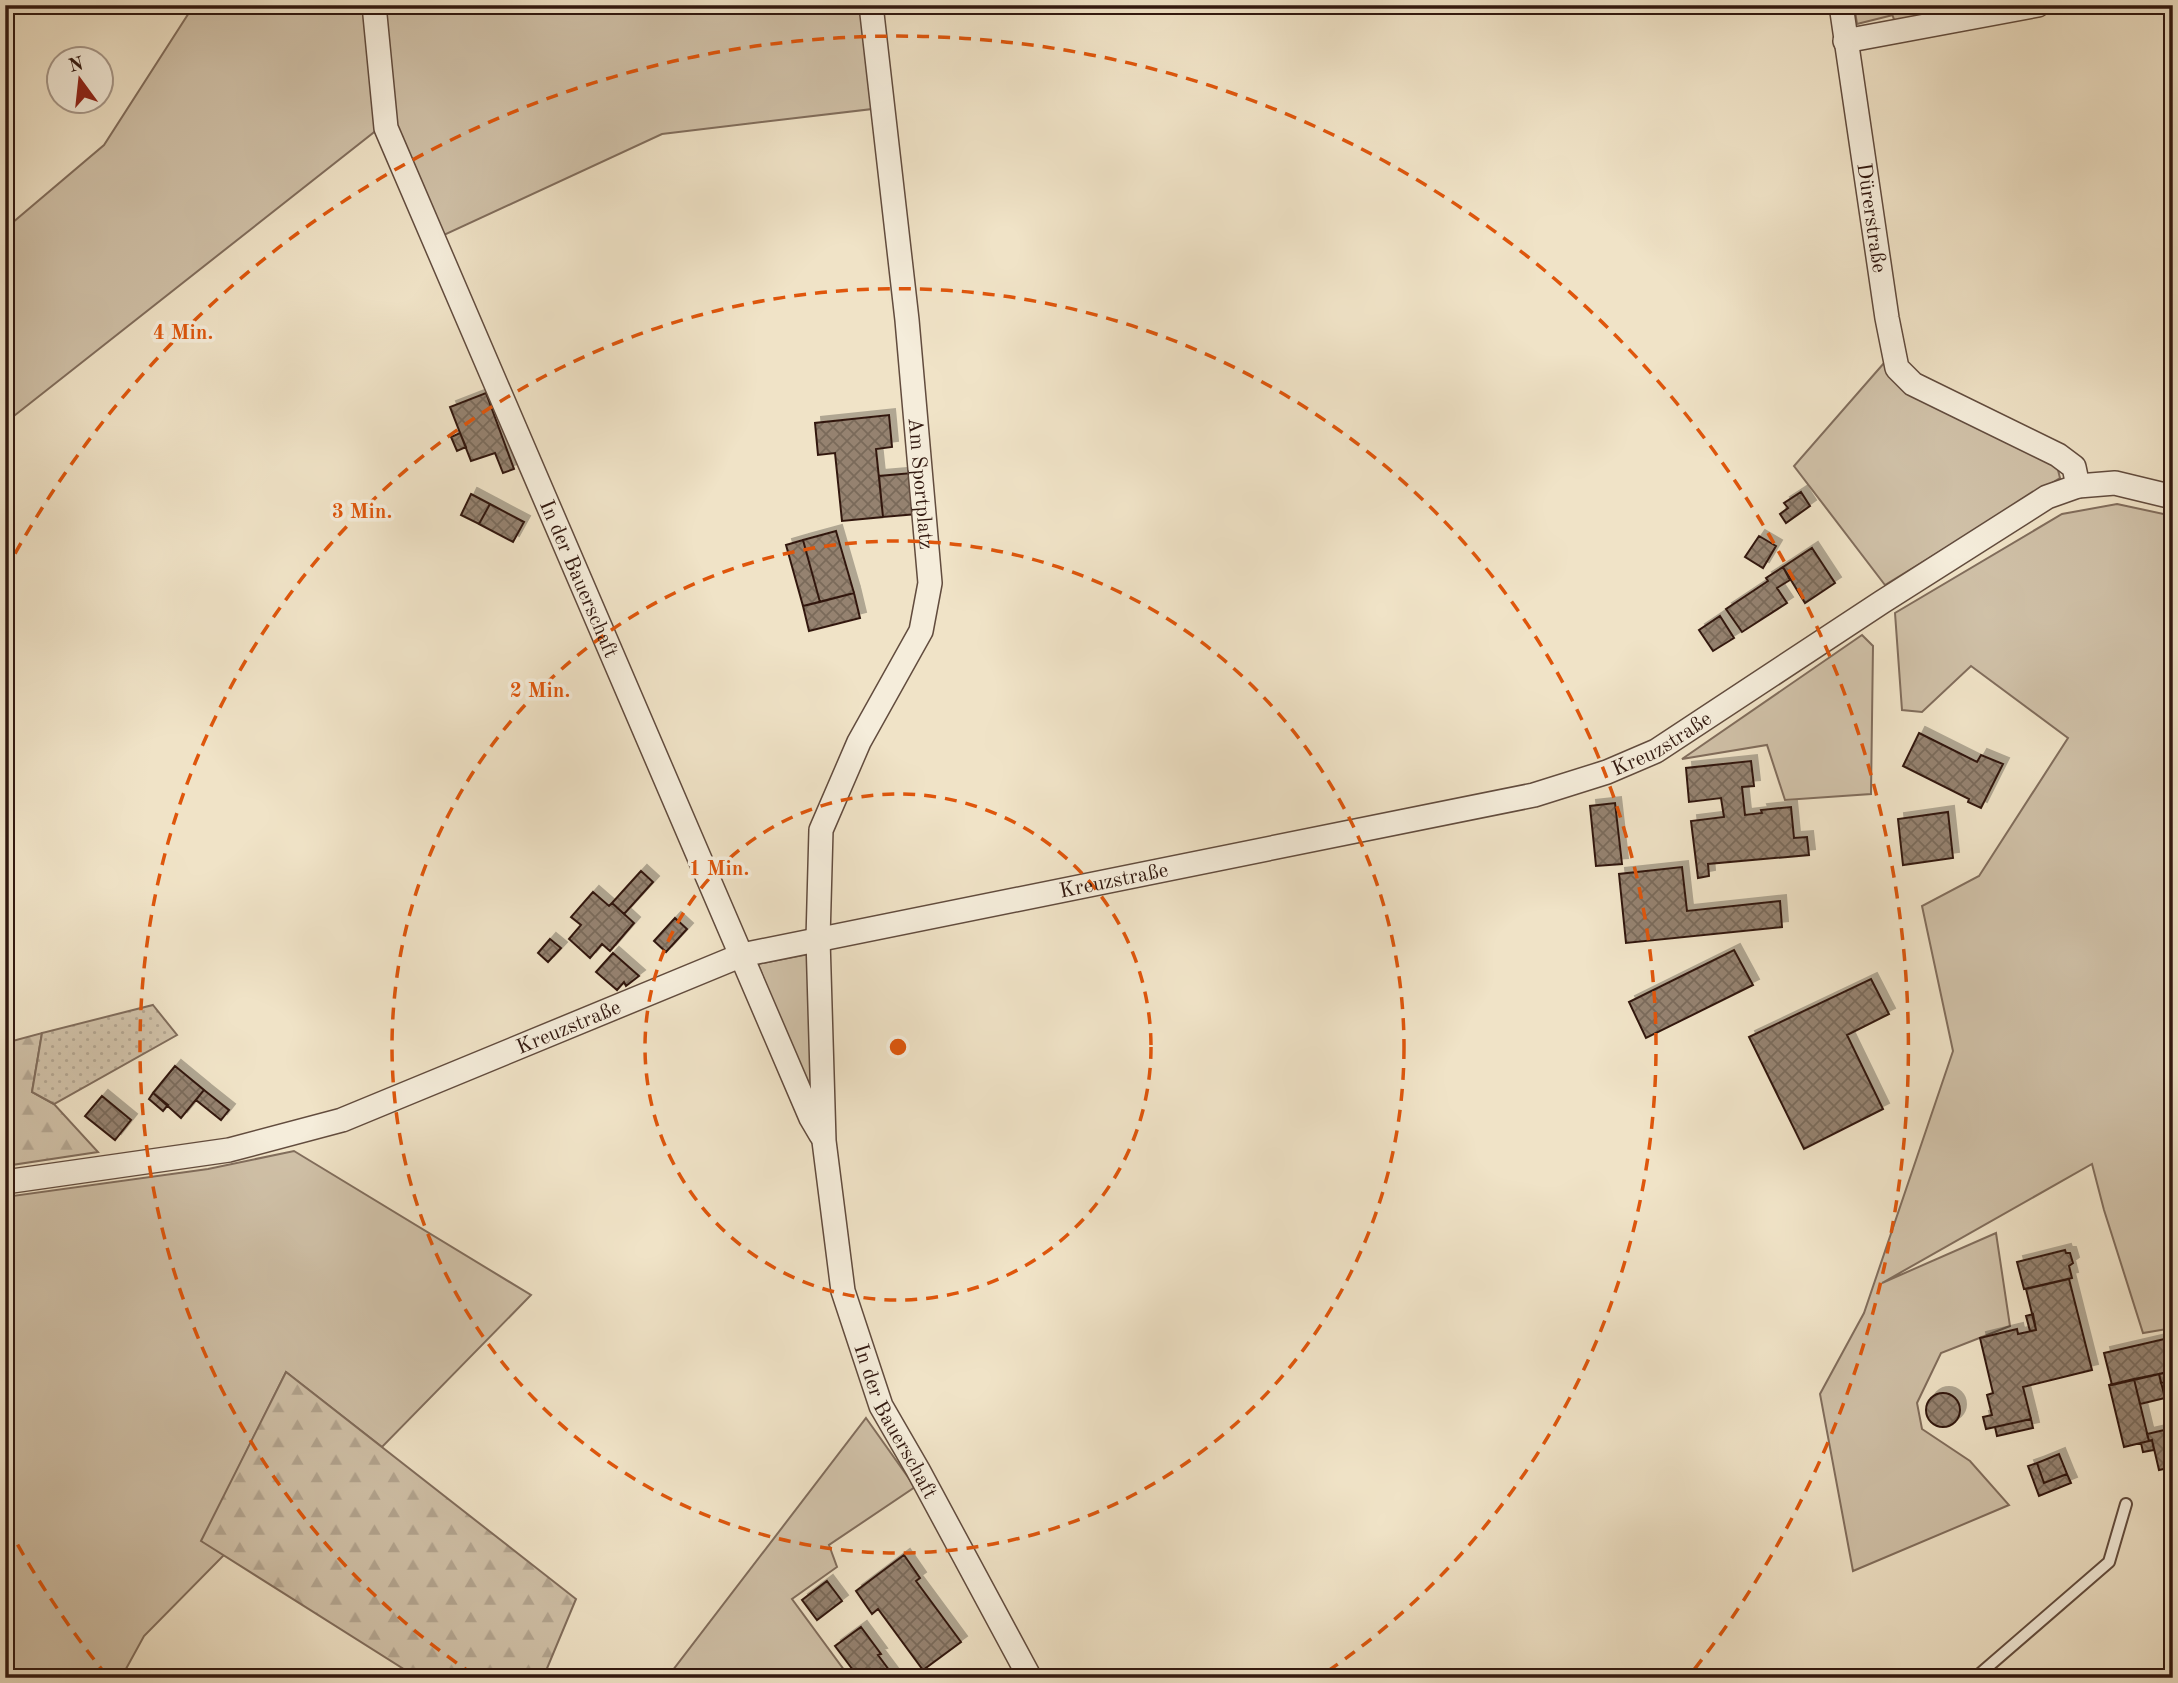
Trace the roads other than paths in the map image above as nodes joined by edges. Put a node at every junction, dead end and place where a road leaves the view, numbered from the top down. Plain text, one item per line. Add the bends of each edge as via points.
1 (374, 5) edge
2 (871, 5) edge
3 (1841, 5) edge
4 (2038, 5) edge
5 (1845, 41) junction
6 (2078, 486) junction
7 (2173, 498) edge
8 (818, 939) junction
9 (742, 955) junction
10 (824, 1141) junction
11 (5, 1182) edge
12 (2126, 1504) dead end
13 (1030, 1678) edge
14 (1975, 1678) edge

1 - 9 street, In der Bauerschaft via 386,128
2 - 8 street, Am Sportplatz via 907,320 930,583 921,631 859,742 821,830
3 - 5 street, Dürerstraße
4 - 5 street
5 - 6 street, Dürerstraße via 1897,368 1913,384 2058,454 2074,467
6 - 7 street, Kreuzstraße via 2115,483
6 - 8 street, Kreuzstraße via 2047,497 1656,751 1607,772 1534,795
8 - 9 street, Kreuzstraße
8 - 10 street, In der Bauerschaft
9 - 10 street, In der Bauerschaft
9 - 11 street, Kreuzstraße via 342,1120 229,1150
10 - 13 street, In der Bauerschaft via 844,1291 881,1406
12 - 14 lane via 2109,1562

